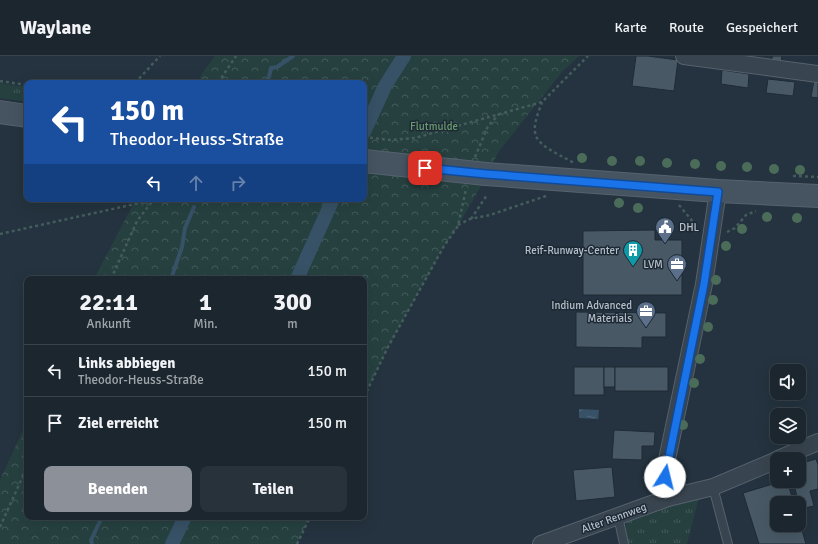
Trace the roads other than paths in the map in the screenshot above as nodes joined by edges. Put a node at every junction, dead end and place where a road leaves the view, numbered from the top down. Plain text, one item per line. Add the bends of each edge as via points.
1 (684, 56) edge
2 (730, 59) edge
3 (818, 74) edge
4 (0, 112) edge
5 (24, 116) edge
6 (367, 162) edge
7 (718, 192) junction
8 (818, 196) edge
9 (818, 442) edge
10 (794, 452) edge
11 (770, 462) edge
12 (713, 487) junction
13 (668, 498) junction
14 (618, 516) junction
15 (541, 544) edge
16 (624, 544) edge
17 (728, 544) edge

1 - 2 street
2 - 3 street
4 - 5 main road
6 - 7 main road, bridge via 486,184
7 - 8 main road
7 - 13 street via 704,284 665,469 664,486
9 - 10 street, Alter Rennweg
11 - 12 street, Alter Rennweg
12 - 13 street, Alter Rennweg
12 - 17 lane
13 - 14 street, Alter Rennweg
14 - 15 street, Alter Rennweg
14 - 16 lane

